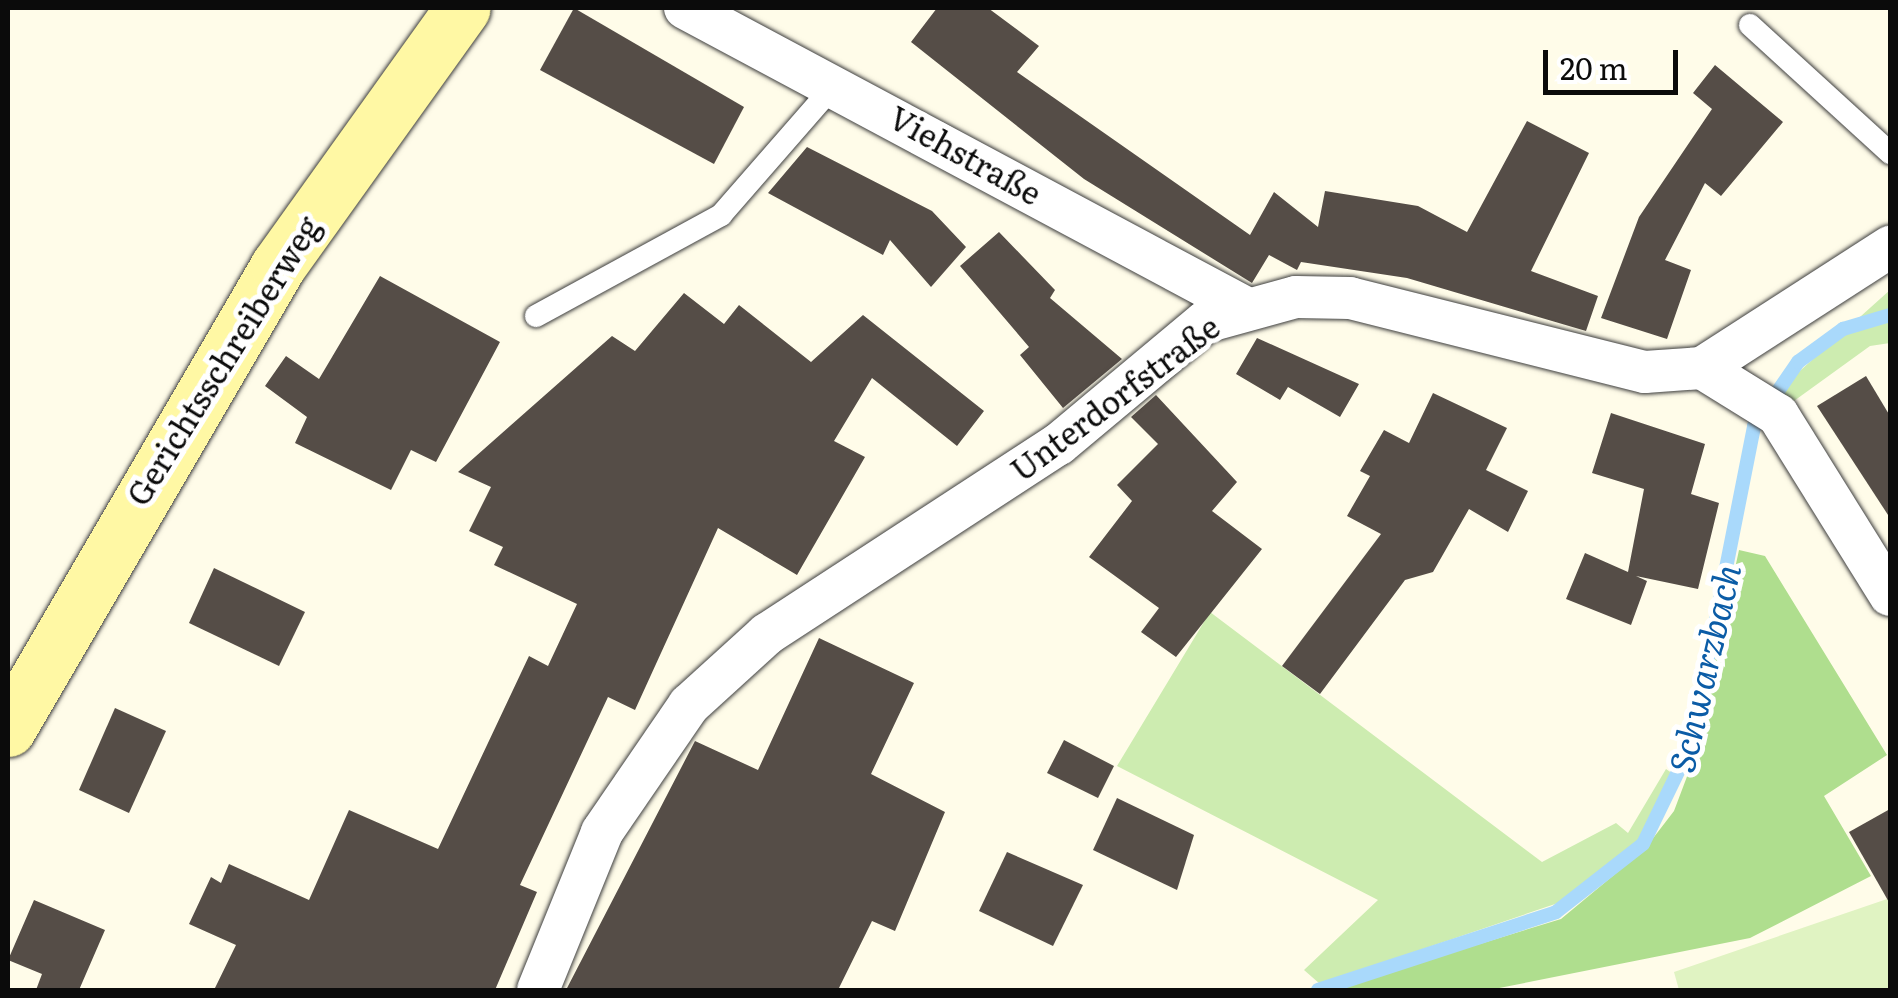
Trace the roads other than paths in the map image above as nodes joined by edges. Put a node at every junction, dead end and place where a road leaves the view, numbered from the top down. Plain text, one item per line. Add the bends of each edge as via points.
1 (463, 8) edge
2 (686, 8) edge
3 (1750, 25) dead end
4 (836, 83) junction
5 (1890, 153) edge
6 (1890, 246) edge
7 (1244, 307) junction
8 (536, 316) dead end
9 (1702, 368) junction
10 (1890, 595) edge
11 (8, 730) edge
12 (538, 990) edge

1 - 11 street, Gerichtsschreiberweg via 278,266
2 - 4 street, Viehstraße
3 - 5 lane
4 - 7 street, Viehstraße
4 - 8 lane via 722,215
6 - 9 street, Unterdorfstraße
7 - 9 street, Unterdorfstraße via 1350,298 1645,372
7 - 12 street, Unterdorfstraße via 1204,322 1059,444 767,634 689,705 602,832
9 - 10 street via 1767,407

